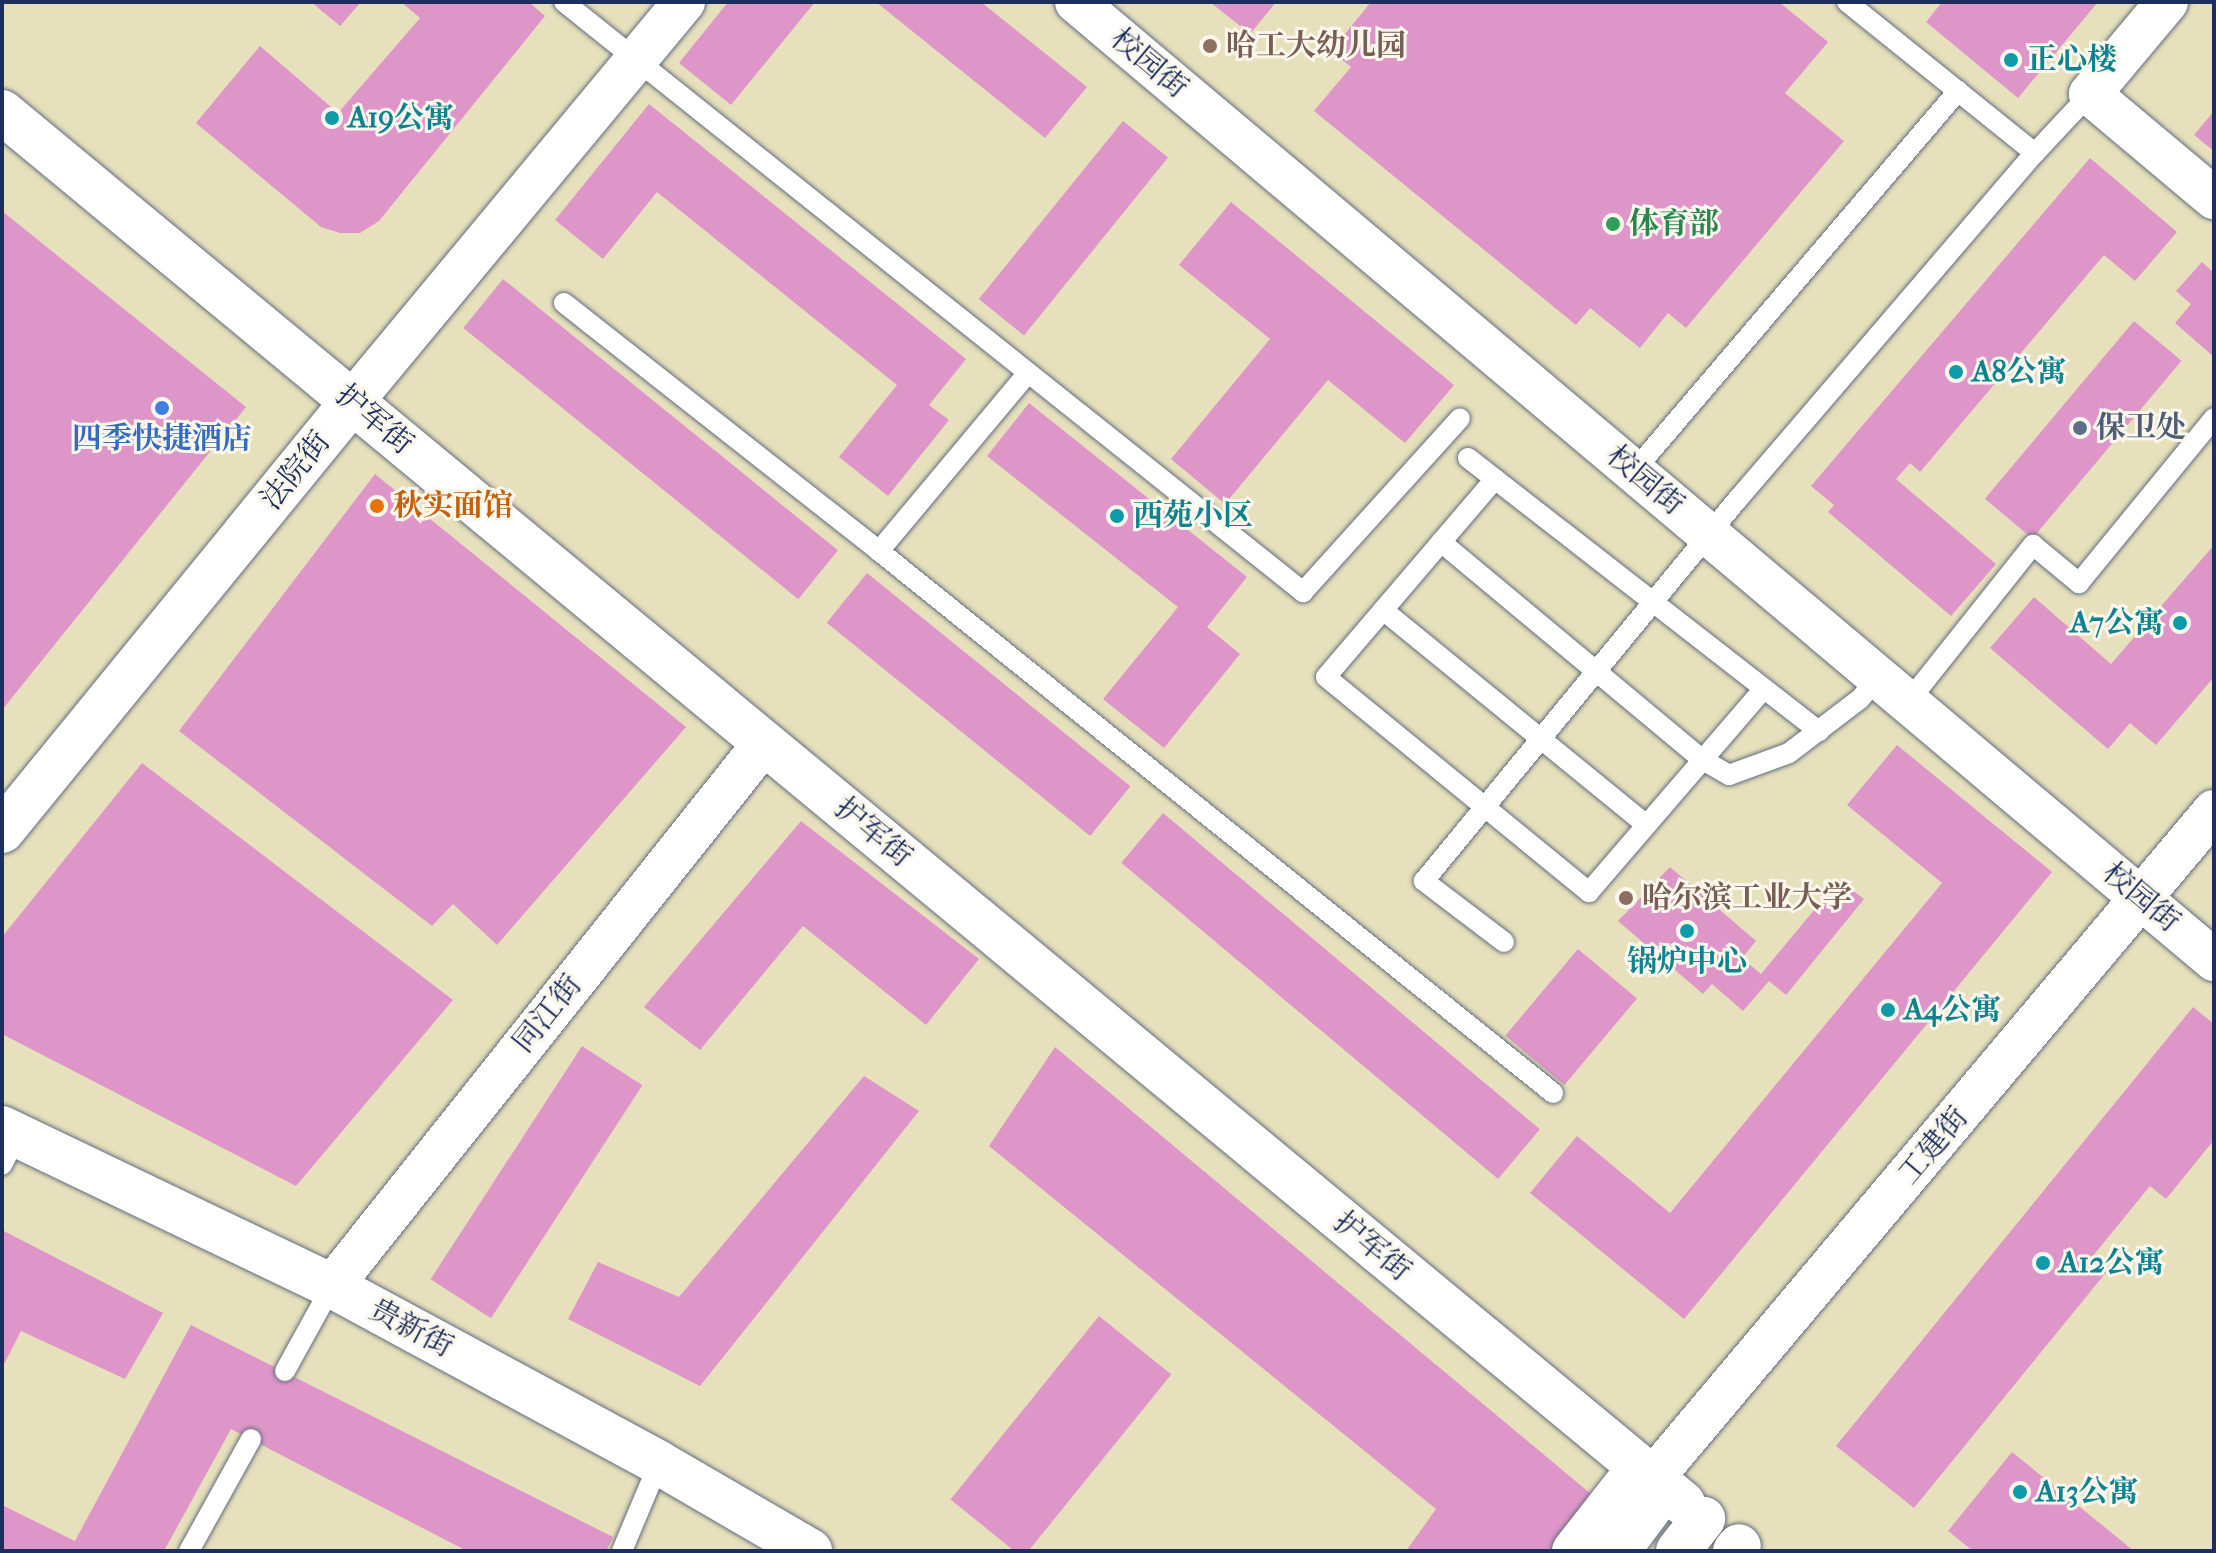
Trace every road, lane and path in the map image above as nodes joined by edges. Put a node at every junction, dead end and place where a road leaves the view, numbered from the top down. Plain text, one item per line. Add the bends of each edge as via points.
1 (564, 2) edge
2 (684, 2) edge
3 (1076, 2) edge
4 (1847, 2) edge
5 (2167, 2) edge
6 (634, 63) junction
7 (1958, 91) junction
8 (2090, 94) junction
9 (2, 112) edge
10 (2035, 153) junction
11 (2214, 198) edge
12 (564, 303) dead end
13 (1027, 374) junction
14 (352, 402) junction
15 (1460, 418) dead end
16 (2214, 418) edge
17 (1468, 458) dead end
18 (1633, 472) junction
19 (1495, 479) junction
20 (1709, 535) junction
21 (1441, 542) junction
22 (879, 551) junction
23 (1653, 604) junction
24 (1383, 610) junction
25 (1596, 672) junction
26 (1763, 690) junction
27 (1893, 690) junction
28 (1819, 731) junction
29 (1542, 737) junction
30 (764, 743) junction
31 (1703, 760) junction
32 (1485, 807) junction
33 (2214, 811) edge
34 (1647, 825) junction
35 (2, 831) edge
36 (2142, 899) junction
37 (1504, 942) dead end
38 (2214, 960) edge
39 (1553, 1093) dead end
40 (7, 1143) edge
41 (332, 1286) junction
42 (285, 1371) dead end
43 (251, 1439) dead end
44 (659, 1463) junction
45 (1670, 1502) edge
46 (1740, 1549) edge
47 (189, 1551) edge
48 (622, 1551) edge
49 (810, 1551) edge
50 (1574, 1551) edge
51 (1618, 1551) edge

1 - 6 lane
2 - 6 street, 法院街
3 - 18 street, 校园街
4 - 7 lane
5 - 8 street
6 - 13 lane
6 - 14 street, 法院街
7 - 10 lane
7 - 18 lane
8 - 10 lane
8 - 11 street
9 - 14 street, 护军街
10 - 20 lane
12 - 22 lane
13 - 15 lane via 1303,592
13 - 22 lane
14 - 30 street, 护军街
14 - 35 street, 法院街
16 - 27 lane via 2079,583 2033,545
17 - 19 lane
18 - 20 street, 校园街
19 - 21 lane
19 - 23 lane
20 - 23 lane
20 - 27 street, 校园街
21 - 24 lane
21 - 25 lane
22 - 39 lane
23 - 25 lane
23 - 26 lane
24 - 29 lane
24 - 32 lane via 1326,677
25 - 29 lane
25 - 31 lane
26 - 28 lane
26 - 31 lane
27 - 28 lane via 1860,699
27 - 36 street, 校园街
28 - 31 lane via 1769,763 1729,775
29 - 32 lane
29 - 34 lane
30 - 41 street, 同江街
30 - 45 street, 护军街
31 - 34 lane
32 - 34 lane via 1589,892
32 - 37 lane via 1424,881
33 - 36 street, 工建街
36 - 38 street, 校园街
36 - 45 street, 工建街
40 - 41 street, 贵新街
41 - 42 lane
41 - 44 street, 贵新街
43 - 47 lane
44 - 48 lane
44 - 49 street, 贵新街
45 - 46 street, 护军街
45 - 50 street, 工建街
45 - 51 street, 工建街

